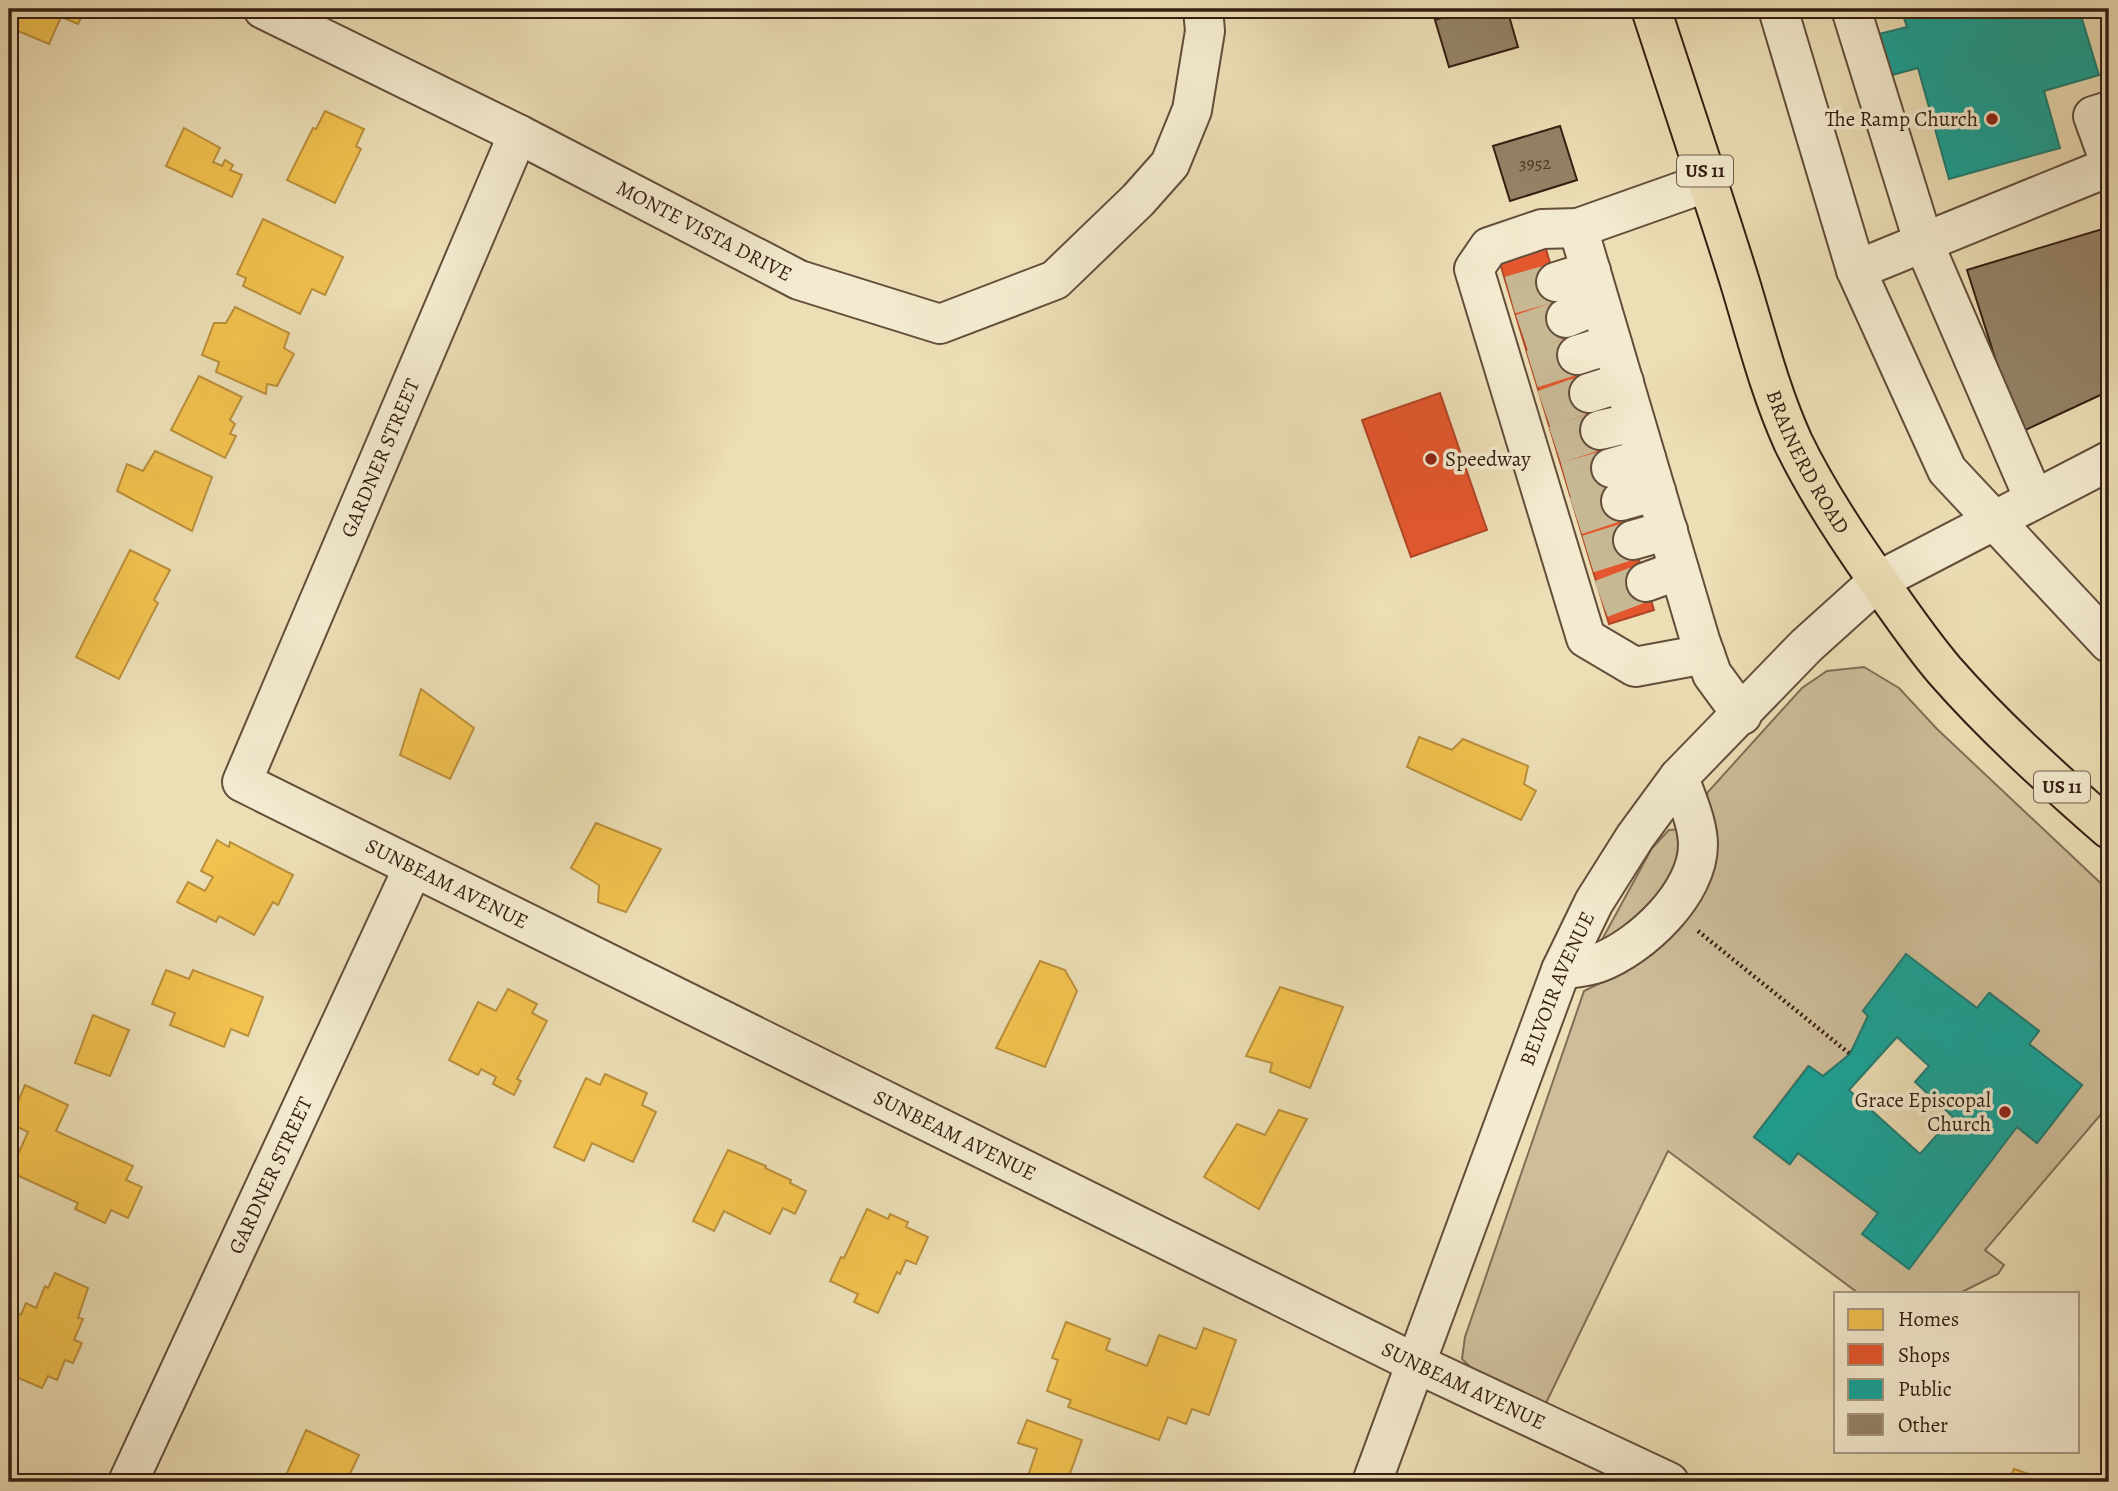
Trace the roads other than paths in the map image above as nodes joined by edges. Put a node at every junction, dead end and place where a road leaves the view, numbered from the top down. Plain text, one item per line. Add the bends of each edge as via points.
1 (263, 9) edge
2 (1203, 9) edge
3 (1651, 9) edge
4 (1778, 9) edge
5 (1851, 9) edge
6 (2109, 111) edge
7 (518, 134) junction
8 (2109, 160) edge
9 (2109, 167) edge
10 (1708, 182) junction
11 (1578, 228) junction
12 (1924, 244) junction
13 (1856, 270) junction
14 (2109, 461) edge
15 (2034, 499) junction
16 (1995, 520) junction
17 (1878, 581) junction
18 (2109, 643) edge
19 (1705, 654) junction
20 (1742, 715) junction
21 (1679, 777) junction
22 (242, 782) joint
23 (2109, 829) edge
24 (413, 868) junction
25 (1561, 970) junction
26 (1415, 1363) junction
27 (128, 1482) edge
28 (1372, 1482) edge
29 (1669, 1482) edge

1 - 7 street, MONTE VISTA DRIVE
2 - 7 street, MONTE VISTA DRIVE via 1205,31 1192,110 1170,164 1055,280 940,324 799,279
3 - 10 main road, BRAINERD ROAD / US 11
4 - 13 street
5 - 12 street
6 - 8 street via 2093,117
7 - 22 street, GARDNER STREET
9 - 12 street
10 - 11 street
10 - 17 main road, BRAINERD ROAD / US 11 via 1772,388 1793,440 1818,490
11 - 19 street via 1578,294 1606,388 1663,576
11 - 19 street via 1542,229 1489,247 1474,269 1497,298 1514,354 1588,601 1586,638 1635,667
12 - 13 street
12 - 15 street
13 - 16 street via 1947,470
14 - 15 street, BELVOIR AVENUE
15 - 16 street, BELVOIR AVENUE
16 - 17 street, BELVOIR AVENUE
16 - 18 street
17 - 20 street, BELVOIR AVENUE via 1806,646
17 - 23 main road, BRAINERD ROAD / US 11 via 1909,627 1978,708
19 - 20 street via 1712,674
20 - 21 street, BELVOIR AVENUE
21 - 25 street, BELVOIR AVENUE via 1594,902
21 - 25 street via 1698,842 1692,873 1670,909 1623,950 1597,963
22 - 24 street, SUNBEAM AVENUE
24 - 26 street, SUNBEAM AVENUE
24 - 27 street, GARDNER STREET
25 - 26 street, BELVOIR AVENUE
26 - 28 street, BELVOIR AVENUE
26 - 29 street, SUNBEAM AVENUE

